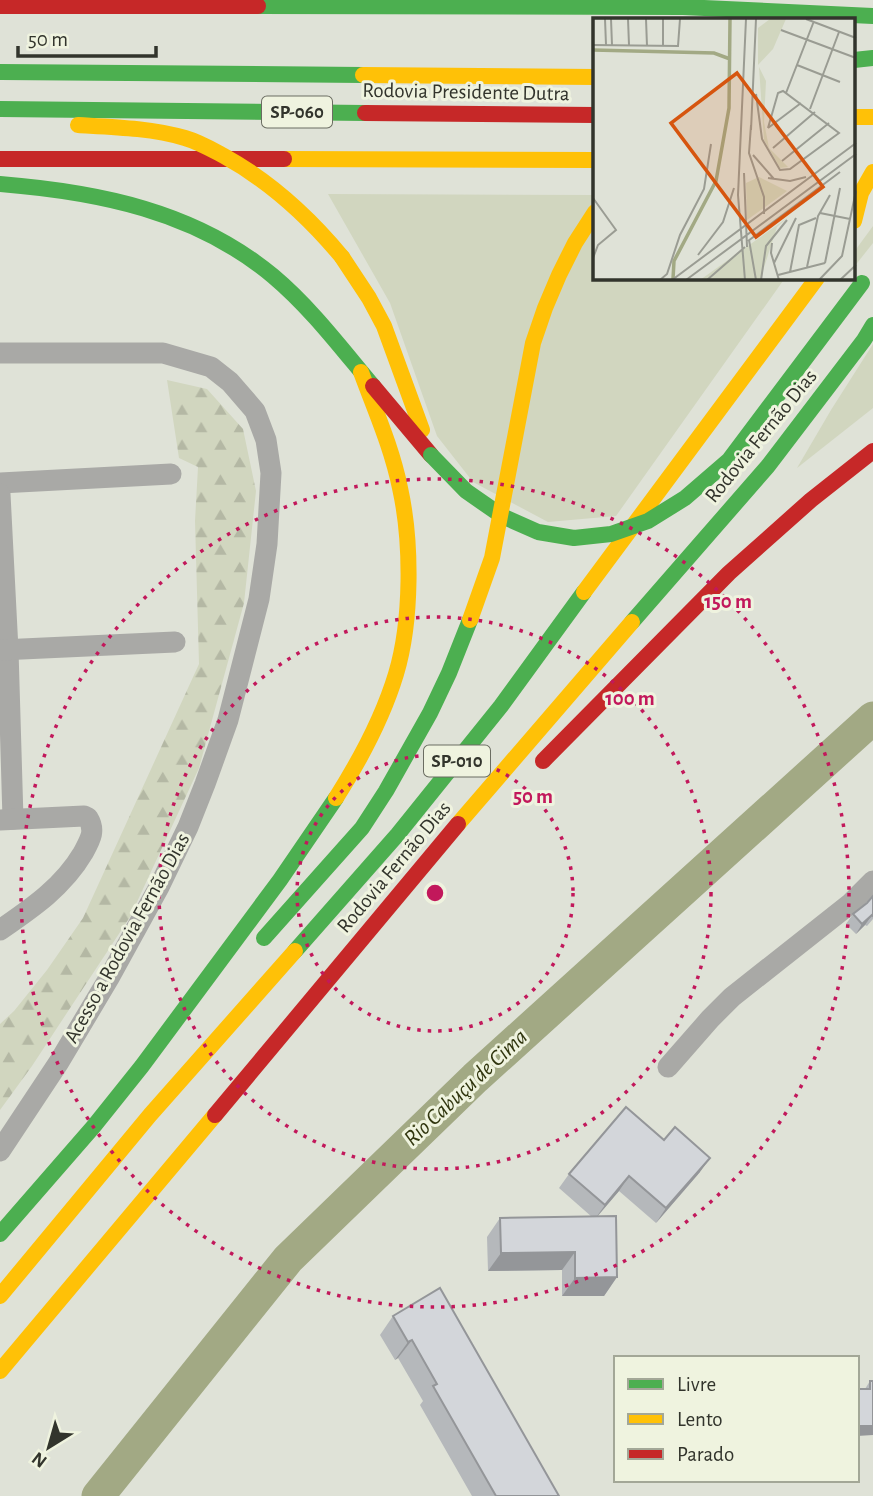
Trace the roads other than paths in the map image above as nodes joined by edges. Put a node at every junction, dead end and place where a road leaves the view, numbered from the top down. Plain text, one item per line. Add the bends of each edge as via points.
1 (738, 0) edge
2 (0, 6) edge
3 (682, 7) junction
4 (873, 16) edge
5 (0, 72) edge
6 (593, 77) edge
7 (0, 109) edge
8 (593, 115) edge
9 (39, 125) dead end
10 (0, 159) edge
11 (593, 160) edge
12 (870, 165) edge
13 (0, 184) edge
14 (873, 196) edge
15 (856, 214) edge
16 (593, 215) edge
17 (856, 223) edge
18 (873, 268) edge
19 (816, 280) edge
20 (873, 325) edge
21 (0, 353) edge
22 (361, 372) junction
23 (868, 445) edge
24 (431, 455) junction
25 (171, 474) dead end
26 (0, 483) edge
27 (0, 494) edge
28 (175, 642) dead end
29 (4, 650) edge
30 (534, 770) dead end
31 (6, 820) edge
32 (458, 848) dead end
33 (873, 881) edge
34 (376, 923) junction
35 (0, 930) edge
36 (211, 974) junction
37 (668, 1067) dead end
38 (0, 1152) edge
39 (0, 1234) edge
40 (0, 1296) edge
41 (0, 1371) edge

1 - 3 highway
2 - 3 highway
3 - 4 highway
5 - 6 highway, Rodovia Presidente Dutra / SP-060
7 - 8 highway, Rodovia Presidente Dutra / SP-060
9 - 24 highway, bridge via 137,129 186,139 245,168 281,193 342,257 367,294 387,334
10 - 11 highway
12 - 15 highway
13 - 22 highway via 96,195 204,230 270,274 334,337
14 - 17 highway
16 - 36 highway, bridge via 565,259 541,314 492,558 430,713 362,828 248,953
18 - 24 highway, bridge via 726,464 664,513 643,523 585,538 536,531 487,508
19 - 40 highway, Rodovia Fernão Dias / SP-010 via 431,794 150,1115
20 - 34 highway, Rodovia Fernão Dias / SP-010 via 768,466 426,859
21 - 38 street, Acesso a Rodovia Fernão Dias via 163,353 211,367 255,411 271,473 259,599 228,720 188,827 109,978
22 - 24 highway
22 - 36 highway via 401,491 408,597 396,672 351,774 307,843
23 - 30 highway via 730,573
25 - 26 street
27 - 29 street
28 - 29 street
29 - 31 street
31 - 35 street via 84,816 92,828 75,867 58,887
32 - 34 highway
33 - 37 street via 732,997
34 - 41 highway, Rodovia Fernão Dias / SP-010
36 - 39 highway via 122,1091

